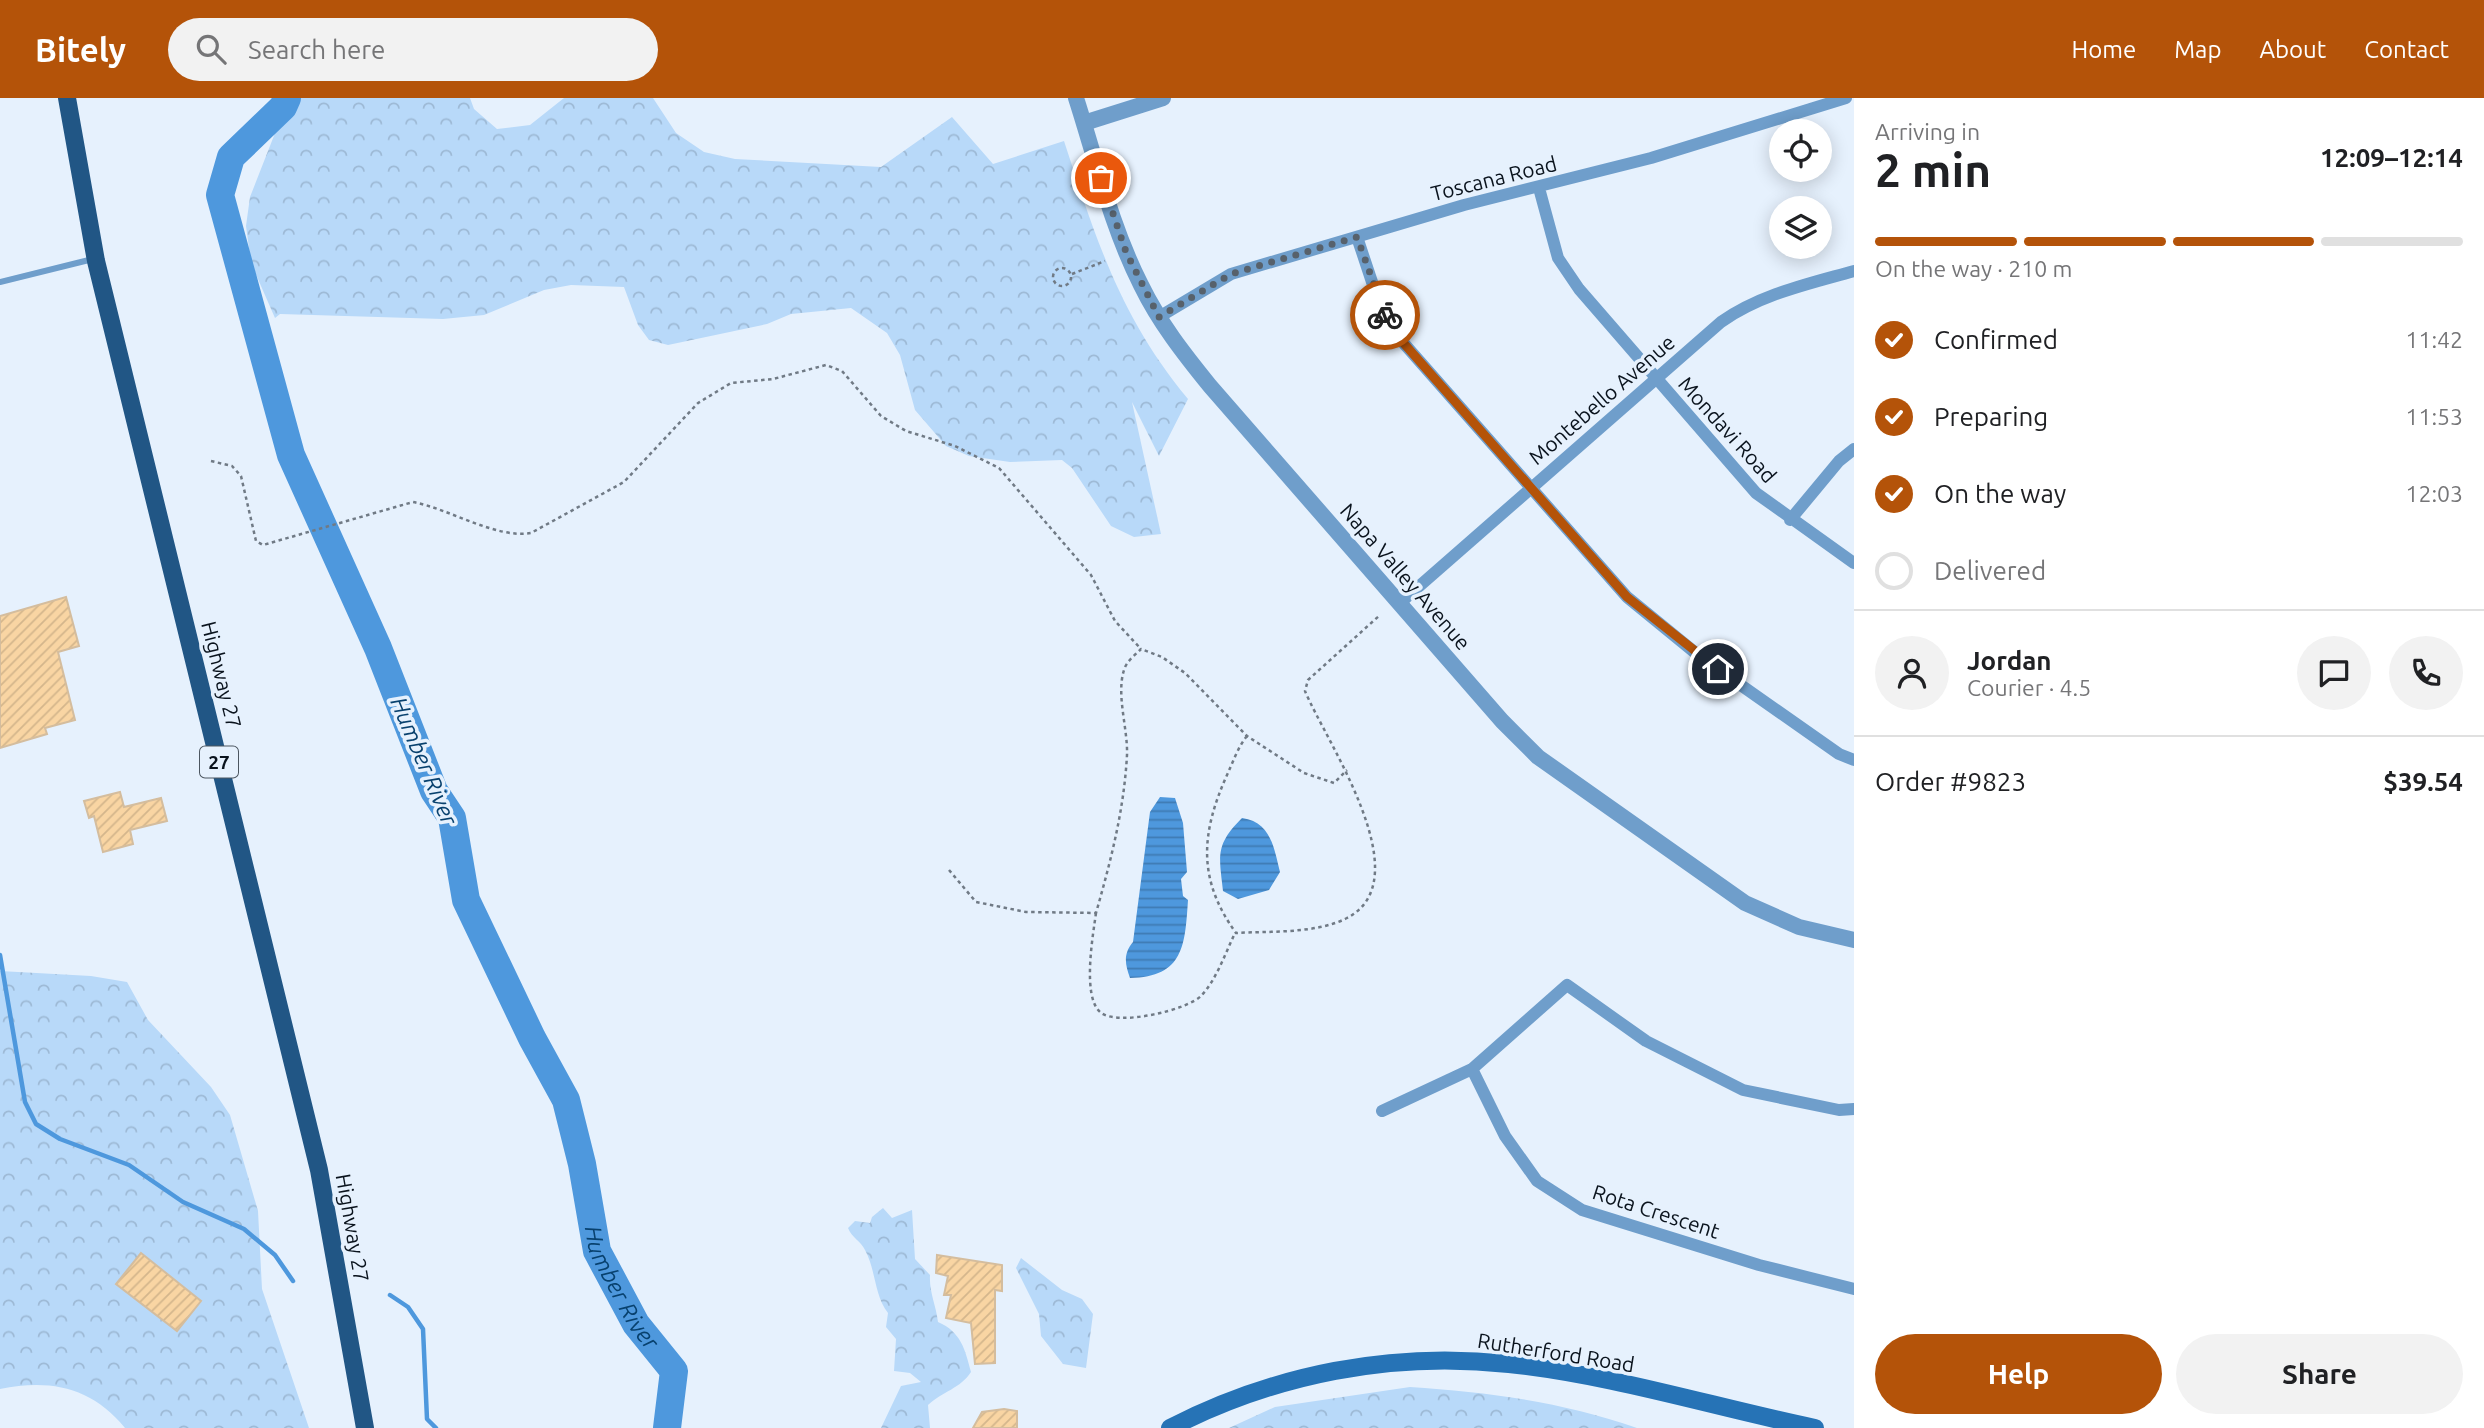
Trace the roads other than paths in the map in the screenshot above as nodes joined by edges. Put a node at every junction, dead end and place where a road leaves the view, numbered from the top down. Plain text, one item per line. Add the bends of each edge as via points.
1 (67, 98) edge
2 (1076, 98) edge
3 (1163, 98) edge
4 (1846, 98) edge
5 (1084, 123) junction
6 (1539, 188) junction
7 (1357, 237) junction
8 (96, 258) junction
9 (1854, 271) edge
10 (0, 282) edge
11 (1159, 317) junction
12 (1656, 378) junction
13 (1854, 449) edge
14 (1530, 488) junction
15 (1790, 520) junction
16 (1854, 563) edge
17 (1400, 603) junction
18 (1854, 760) edge
19 (1854, 940) edge
20 (1472, 1069) junction
21 (1854, 1110) edge
22 (1382, 1111) dead end
23 (1854, 1289) edge
24 (365, 1428) edge
25 (1170, 1428) edge
26 (1815, 1428) edge

1 - 8 main road, Highway 27 / 27
2 - 5 street, Napa Valley Avenue
3 - 5 street
4 - 6 street, Toscana Road
5 - 11 street, Napa Valley Avenue via 1126,252
6 - 7 street, Toscana Road
6 - 12 street, Mondavi Road via 1567,275
7 - 11 street, Toscana Road via 1231,274
7 - 14 street via 1376,294 1400,339
8 - 10 lane
8 - 24 main road, Highway 27 / 27 via 318,1170
9 - 12 street, Montebello Avenue via 1743,307
11 - 17 street, Napa Valley Avenue via 1210,386
12 - 14 street, Montebello Avenue
12 - 15 street, Mondavi Road via 1756,493
13 - 15 street
14 - 17 street, Montebello Avenue
14 - 18 street via 1627,597 1698,655
15 - 16 street, Mondavi Road
17 - 19 street, Napa Valley Avenue via 1514,733 1577,787 1745,903 1799,927
20 - 21 street via 1567,985 1646,1041 1743,1090
20 - 22 street
20 - 23 street, Rota Crescent via 1504,1136 1537,1181 1582,1210
25 - 26 main road, Rutherford Road via 1237,1398 1312,1375 1401,1362 1459,1360 1541,1369

